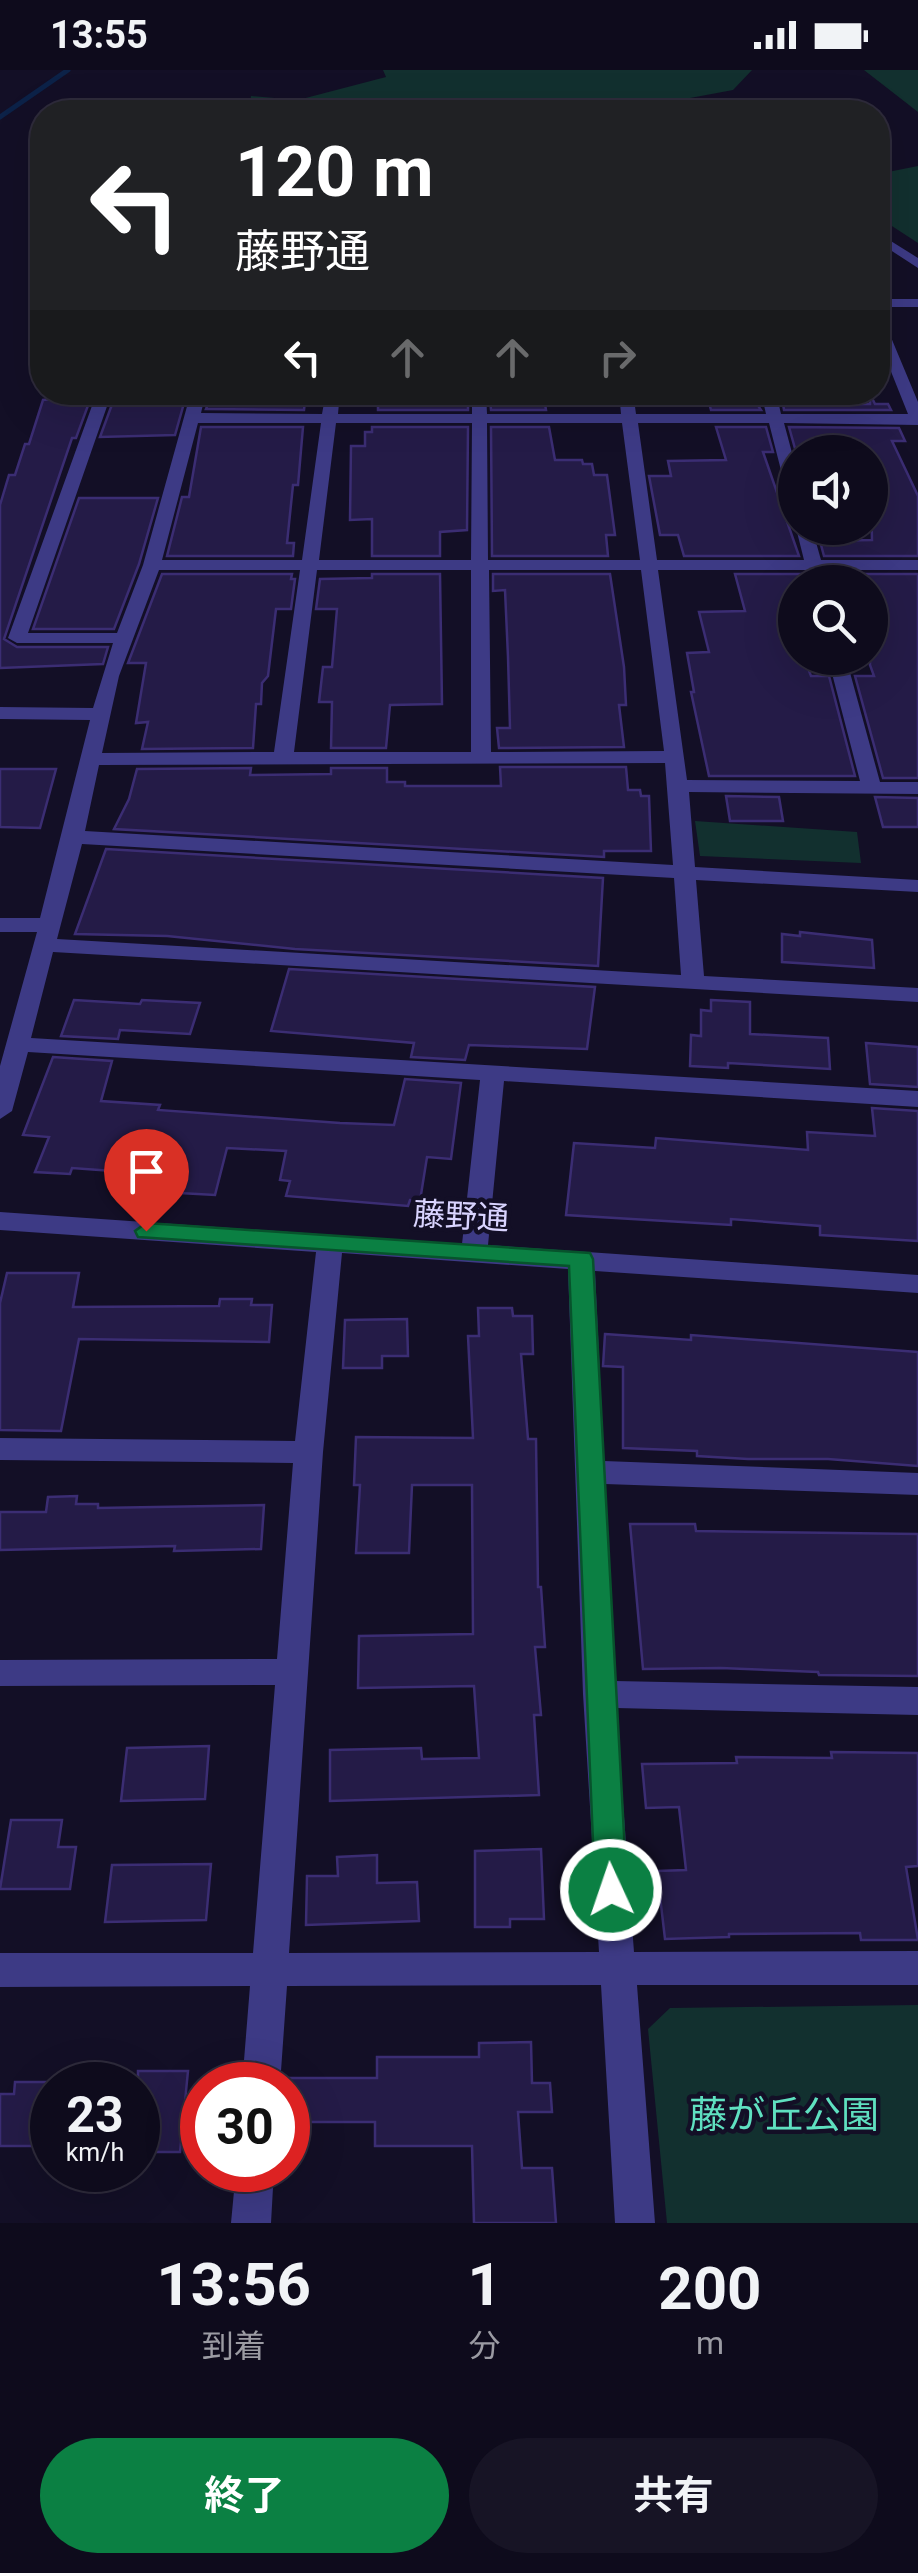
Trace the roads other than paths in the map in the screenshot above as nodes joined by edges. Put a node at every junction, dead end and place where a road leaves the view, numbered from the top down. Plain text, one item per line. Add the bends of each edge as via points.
1 (890, 245) edge
2 (890, 253) edge
3 (901, 253) junction
4 (918, 264) edge
5 (890, 303) edge
6 (918, 303) edge
7 (890, 351) edge
8 (100, 405) edge
9 (194, 405) edge
10 (332, 405) edge
11 (479, 405) edge
12 (628, 405) edge
13 (772, 405) edge
14 (190, 418) junction
15 (330, 418) junction
16 (479, 419) junction
17 (630, 419) junction
18 (776, 420) junction
19 (918, 420) edge
20 (780, 435) edge
21 (152, 565) junction
22 (312, 565) junction
23 (477, 566) junction
24 (649, 566) junction
25 (918, 566) edge
26 (888, 568) edge
27 (778, 572) edge
28 (124, 638) junction
29 (842, 675) edge
30 (0, 713) edge
31 (104, 714) junction
32 (673, 756) junction
33 (481, 757) junction
34 (283, 758) junction
35 (91, 759) junction
36 (678, 786) junction
37 (872, 787) junction
38 (918, 788) edge
39 (73, 838) junction
40 (685, 873) junction
41 (918, 886) edge
42 (0, 926) edge
43 (47, 935) junction
44 (693, 982) junction
45 (918, 995) edge
46 (17, 1044) junction
47 (493, 1075) junction
48 (918, 1099) edge
49 (0, 1111) edge
50 (0, 1221) edge
51 (330, 1244) junction
52 (474, 1252) junction
53 (581, 1259) junction
54 (918, 1284) edge
55 (0, 1449) edge
56 (308, 1452) junction
57 (588, 1472) junction
58 (918, 1484) edge
59 (292, 1672) junction
60 (0, 1673) edge
61 (600, 1694) junction
62 (918, 1701) edge
63 (918, 1968) edge
64 (615, 1969) junction
65 (0, 1970) edge
66 (270, 1970) junction
67 (263, 2062) edge
68 (253, 2192) edge
69 (251, 2223) edge
70 (635, 2223) edge

1 - 3 street
2 - 3 street
3 - 4 street
5 - 6 street
7 - 19 street
8 - 28 street via 17,638
9 - 14 street
10 - 15 street
11 - 16 street
12 - 17 street
13 - 18 street
14 - 15 street
14 - 21 street
15 - 16 street
15 - 22 street
16 - 17 street
16 - 23 street
17 - 18 street
17 - 24 street
18 - 19 street
18 - 20 street
21 - 22 street
21 - 28 street
22 - 23 street
22 - 34 street
23 - 24 street
23 - 33 street
24 - 27 street
24 - 32 street
25 - 26 street
28 - 31 street
29 - 37 street
30 - 31 street
31 - 35 street
32 - 33 street
32 - 36 street
33 - 34 street
34 - 35 street
35 - 39 street
36 - 37 street
36 - 40 street
37 - 38 street
39 - 40 street
39 - 43 street
40 - 41 street
40 - 44 street
42 - 43 street
43 - 44 street
43 - 46 street
44 - 45 street
46 - 47 street
46 - 49 street
47 - 48 street
47 - 52 street
50 - 51 street, 藤野通
51 - 52 street, 藤野通
51 - 56 street
52 - 53 street, 藤野通
53 - 54 street, 藤野通
53 - 57 street
55 - 56 street
56 - 59 street
57 - 58 street
57 - 61 street
59 - 60 street
59 - 66 street
61 - 62 street
61 - 64 street
63 - 64 street
64 - 66 street
64 - 70 street
65 - 66 street
66 - 67 street
68 - 69 street

